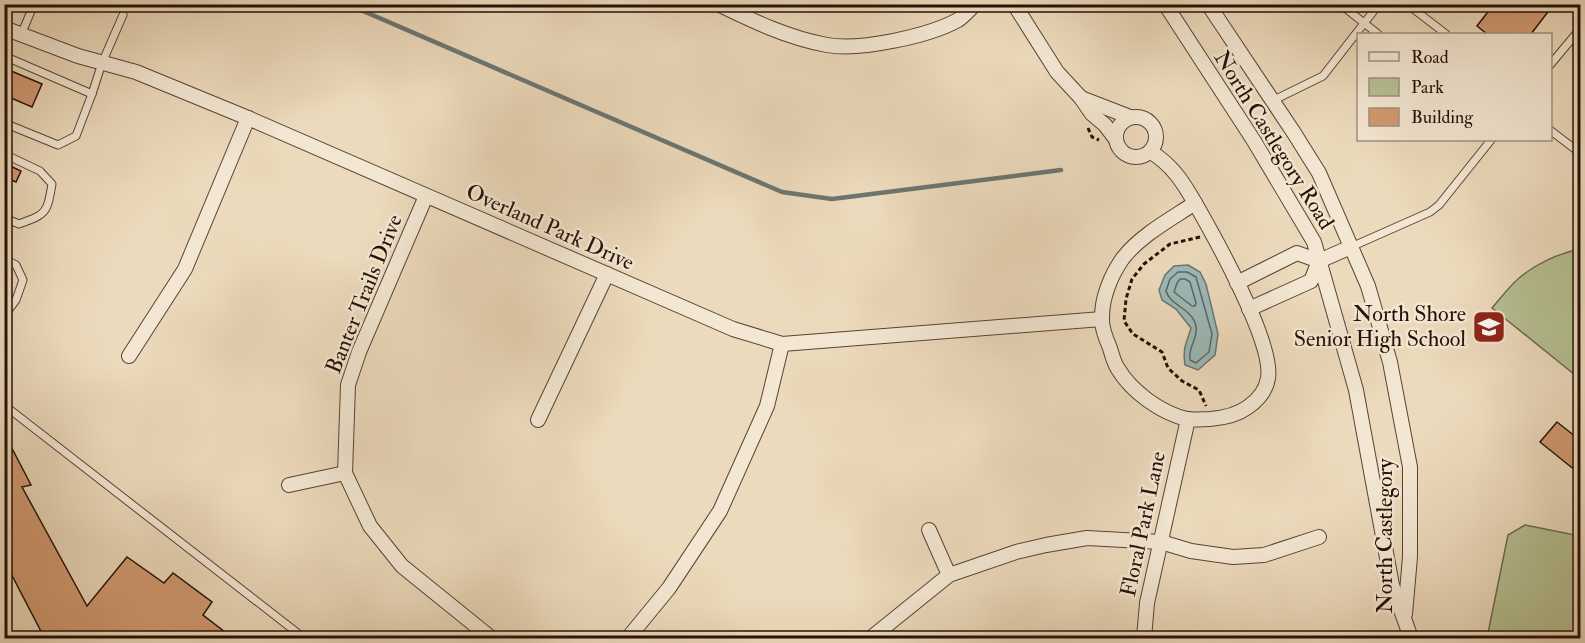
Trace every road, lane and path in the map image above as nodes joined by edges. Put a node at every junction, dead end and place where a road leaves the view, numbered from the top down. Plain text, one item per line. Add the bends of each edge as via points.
1 (34, 4) edge
2 (718, 4) edge
3 (975, 4) edge
4 (1014, 4) edge
5 (1165, 4) edge
6 (1208, 4) edge
7 (1340, 4) edge
8 (1379, 4) edge
9 (1407, 4) edge
10 (123, 15) dead end
11 (1364, 23) junction
12 (4, 28) edge
13 (1581, 29) edge
14 (1377, 33) edge
15 (1445, 33) edge
16 (21, 35) junction
17 (4, 56) edge
18 (102, 63) junction
19 (1552, 64) edge
20 (92, 94) junction
21 (1082, 98) junction
22 (1272, 101) junction
23 (1130, 117) junction
24 (248, 118) junction
25 (4, 123) edge
26 (1552, 131) edge
27 (1115, 138) junction
28 (1490, 141) edge
29 (1151, 152) junction
30 (1581, 153) edge
31 (4, 154) edge
32 (426, 196) junction
33 (1195, 203) junction
34 (4, 218) edge
35 (1212, 232) junction
36 (1351, 247) junction
37 (4, 259) edge
38 (1319, 261) junction
39 (607, 274) junction
40 (1237, 283) junction
41 (1249, 309) junction
42 (4, 316) edge
43 (1101, 319) junction
44 (782, 344) junction
45 (129, 356) dead end
46 (4, 405) edge
47 (1212, 418) junction
48 (1188, 419) junction
49 (538, 420) dead end
50 (345, 473) junction
51 (289, 485) dead end
52 (929, 530) dead end
53 (1319, 537) dead end
54 (1161, 542) junction
55 (950, 575) junction
56 (1404, 619) junction
57 (304, 639) edge
58 (491, 639) edge
59 (627, 639) edge
60 (871, 639) edge
61 (1144, 639) edge
62 (1411, 639) edge

1 - 16 lane
2 - 3 street via 788,35 829,45 868,44 915,36 958,19
4 - 21 street via 1057,72
5 - 38 street, North Castlegory Road via 1254,141 1314,242
6 - 22 street, North Castlegory Road
7 - 11 lane
8 - 11 lane
9 - 15 lane
10 - 18 lane
11 - 14 lane
11 - 22 lane via 1323,75
12 - 16 street, Overland Park Drive
13 - 19 lane
16 - 18 street, Overland Park Drive
17 - 20 lane
18 - 20 lane
18 - 24 street, Overland Park Drive via 136,72
20 - 25 lane via 76,136 58,146
21 - 23 street
21 - 27 street
22 - 36 street, North Castlegory via 1319,173
23 - 27 street via 1119,124
23 - 29 street via 1144,118 1152,125 1156,138
24 - 32 street, Overland Park Drive
24 - 45 street via 185,269
26 - 30 lane
27 - 29 street via 1128,156 1142,157
28 - 36 lane via 1430,213
29 - 33 street via 1179,176
31 - 34 lane via 40,171 52,184 48,208 42,216 20,224
32 - 39 street, Overland Park Drive
32 - 50 street, Banter Trails Drive via 348,385
33 - 35 street
33 - 43 street via 1124,257 1110,279
35 - 40 street
35 - 47 path via 1170,244 1144,264 1132,279 1124,321 1133,334 1162,352 1175,375 1199,390
36 - 38 street
36 - 56 street, North Castlegory via 1368,286 1390,362 1410,467 1410,557
37 - 42 lane via 16,265 23,280 16,300
38 - 40 street via 1298,253
38 - 41 street via 1311,281
38 - 56 street, North Castlegory Road via 1356,390 1392,585
39 - 44 street, Overland Park Drive via 733,329
39 - 49 street
40 - 41 street
41 - 47 street via 1267,363 1269,376 1264,391 1241,413
43 - 44 street, Overland Park Drive
43 - 48 street via 1117,368 1130,386 1159,407
44 - 59 street via 767,406 720,511 669,588
46 - 57 lane
47 - 48 street
48 - 54 street, Floral Park Lane
50 - 51 street
50 - 58 street, Banter Trails Drive via 370,526 402,566
52 - 55 street
53 - 54 street via 1264,555 1233,557
54 - 55 street via 1087,538 1016,552
54 - 61 street, Floral Park Lane via 1147,603
55 - 60 street
56 - 62 street, North Castlegory

